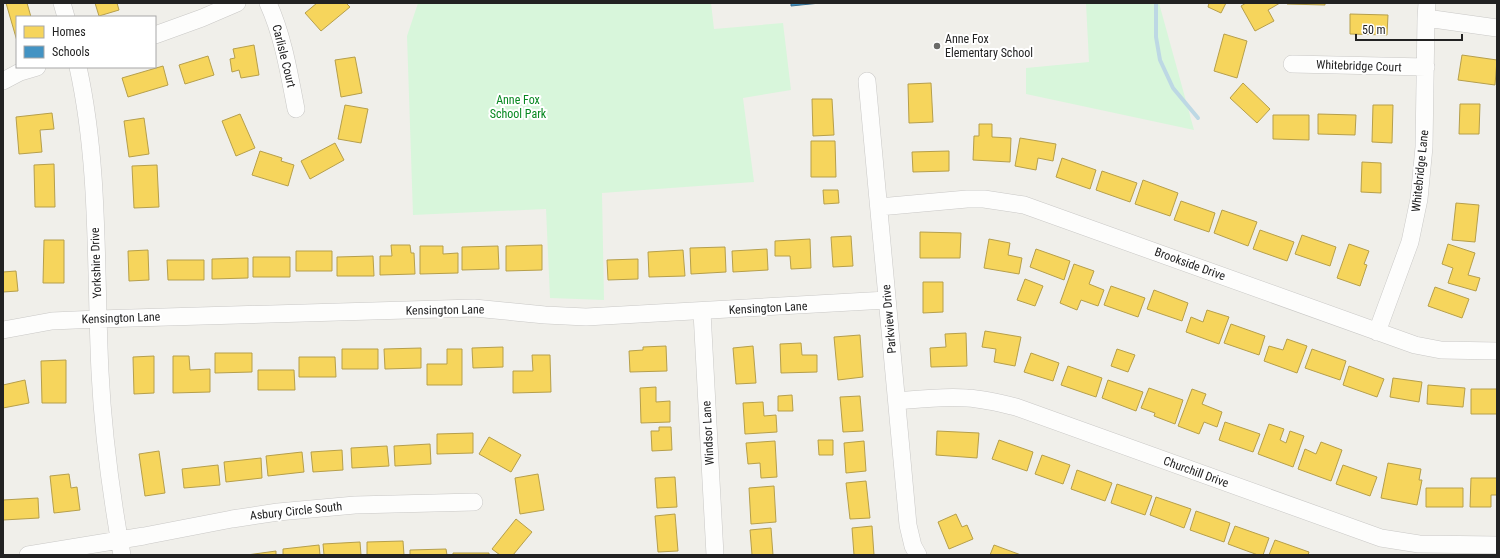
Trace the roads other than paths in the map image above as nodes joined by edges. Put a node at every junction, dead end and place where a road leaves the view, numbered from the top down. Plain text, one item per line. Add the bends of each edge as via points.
1 (62, 3) edge
2 (237, 3) edge
3 (268, 3) edge
4 (1427, 11) edge
5 (66, 16) edge
6 (1497, 28) edge
7 (156, 35) edge
8 (1292, 64) dead end
9 (1426, 67) junction
10 (34, 68) edge
11 (78, 68) edge
12 (3, 81) edge
13 (867, 81) dead end
14 (296, 109) dead end
15 (879, 207) junction
16 (887, 300) junction
17 (702, 312) junction
18 (98, 319) junction
19 (3, 330) edge
20 (1378, 332) junction
21 (1497, 351) edge
22 (896, 401) junction
23 (474, 502) dead end
24 (1497, 545) edge
25 (120, 547) edge
26 (28, 555) edge
27 (715, 555) edge
28 (918, 555) edge

1 - 5 street
2 - 7 street
3 - 14 street, Carlisle Court via 281,41
4 - 6 street
4 - 9 street, Whitebridge Lane
8 - 9 street, Whitebridge Court
9 - 20 street, Whitebridge Lane via 1424,147 1416,212 1410,242
10 - 12 street
11 - 18 street, Yorkshire Drive via 88,118 94,174
13 - 15 street, Parkview Drive
15 - 16 street, Parkview Drive
15 - 20 street, Brookside Drive via 967,199 1024,205
16 - 17 street, Kensington Lane
16 - 22 street, Parkview Drive
17 - 18 street, Kensington Lane via 586,317 474,308
17 - 27 street, Windsor Lane
18 - 19 street, Kensington Lane via 52,321
18 - 25 street, Yorkshire Drive via 107,460
20 - 21 street, Brookside Drive via 1428,348
22 - 24 street, Churchill Drive via 966,398 1016,407 1381,538 1419,544
22 - 28 street, Parkview Drive via 908,525
23 - 25 street, Asbury Circle South via 321,507 232,519
25 - 26 street, Asbury Circle South

